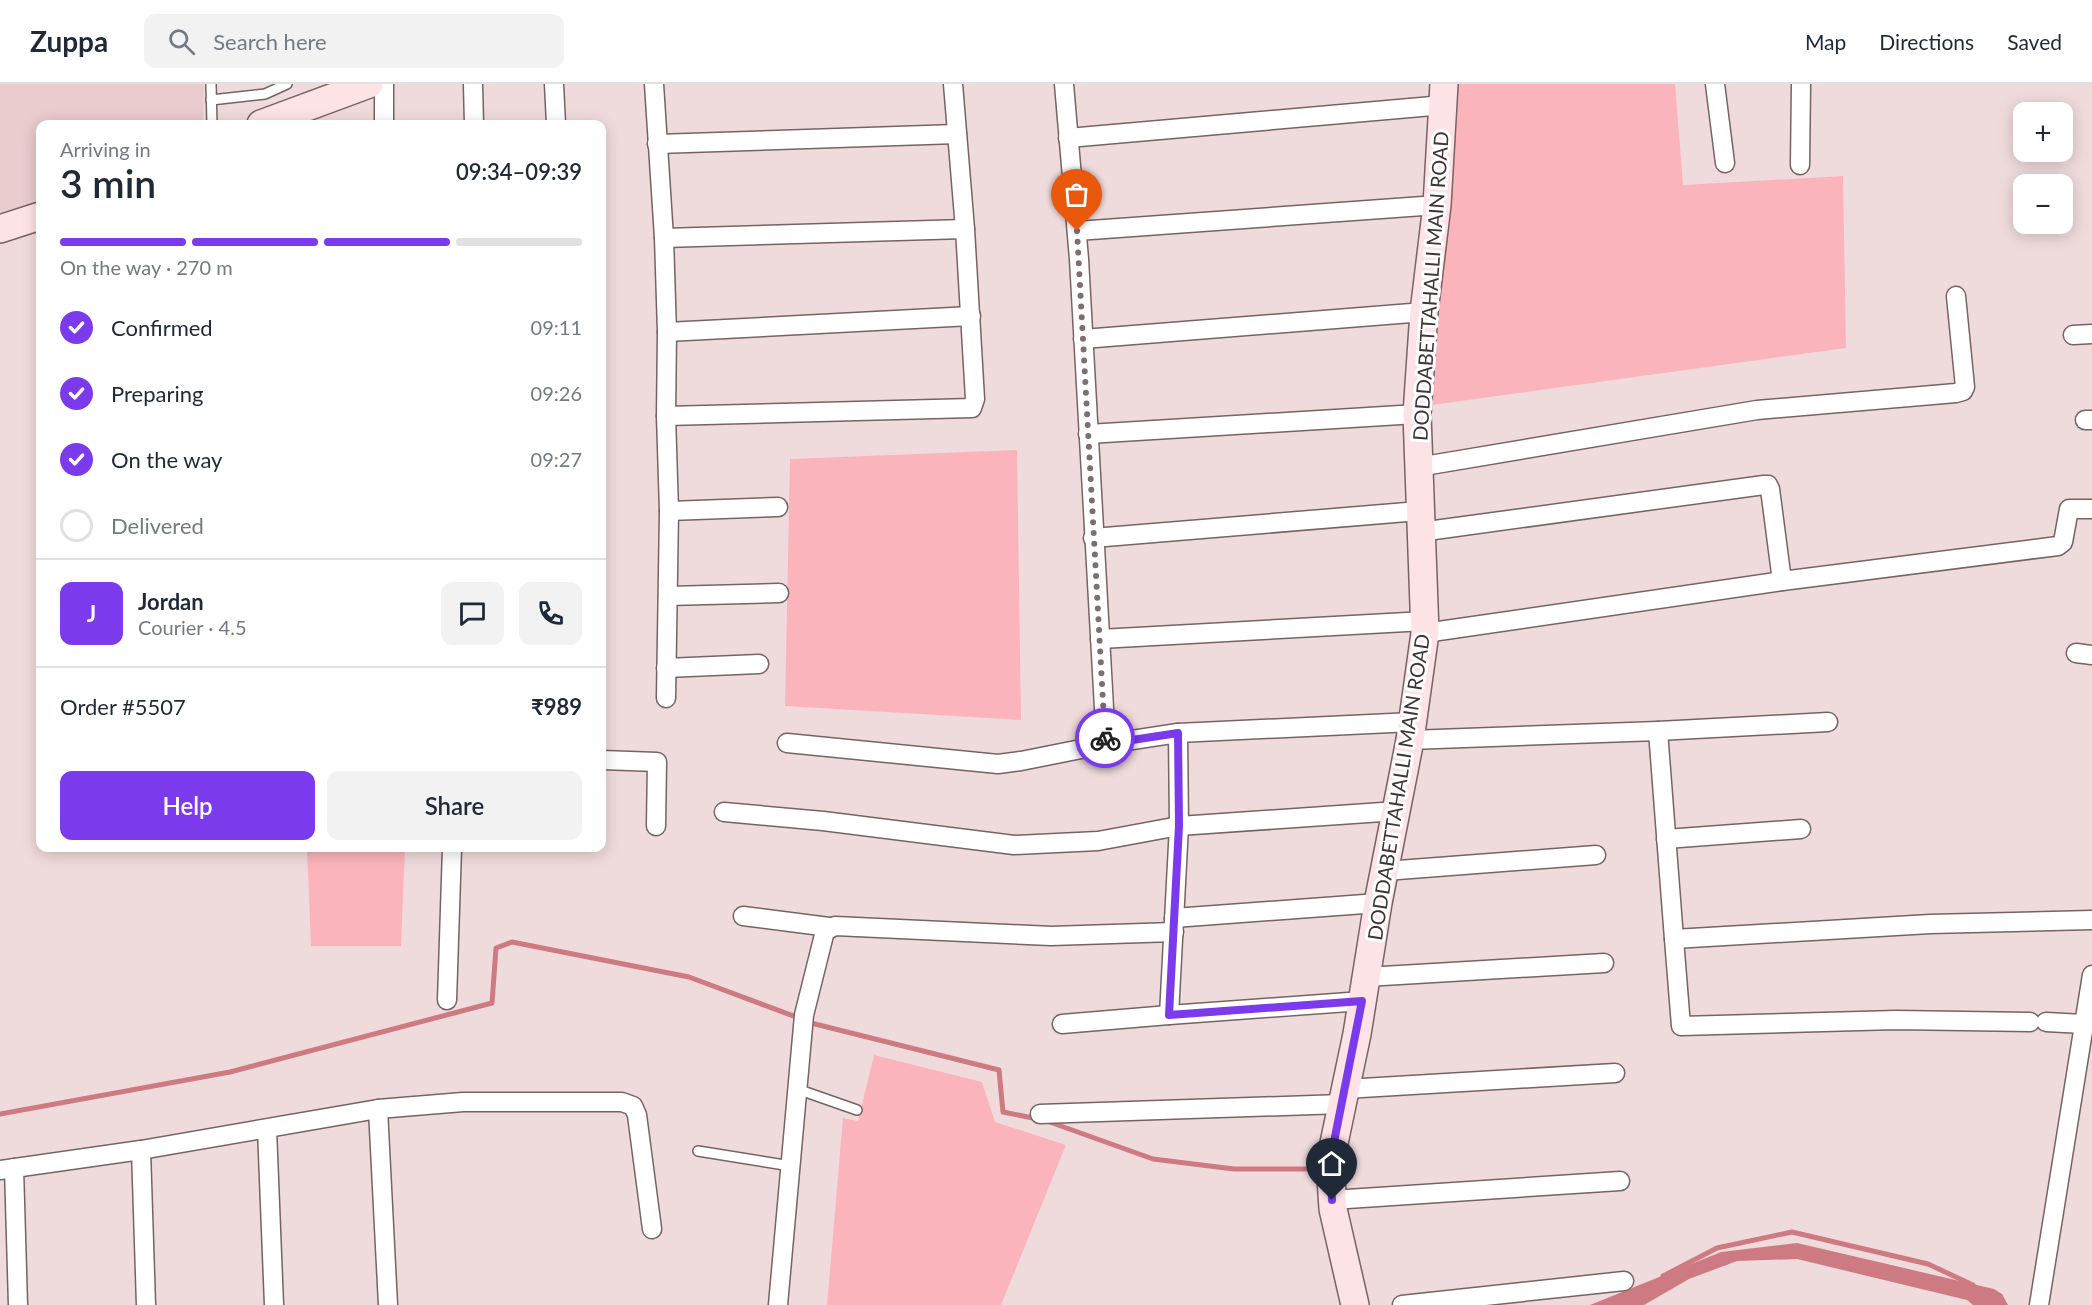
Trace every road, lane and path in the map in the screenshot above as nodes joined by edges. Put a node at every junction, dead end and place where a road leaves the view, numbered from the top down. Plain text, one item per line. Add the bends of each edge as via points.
1 (211, 84) edge
2 (287, 84) edge
3 (369, 84) edge
4 (384, 84) edge
5 (472, 84) edge
6 (554, 84) edge
7 (654, 84) edge
8 (953, 84) edge
9 (1064, 84) edge
10 (1715, 84) edge
11 (1801, 84) edge
12 (1444, 94) edge
13 (211, 100) junction
14 (212, 120) edge
15 (272, 120) edge
16 (384, 120) edge
17 (474, 120) edge
18 (556, 120) edge
19 (957, 134) junction
20 (1068, 138) junction
21 (657, 144) junction
22 (1725, 164) dead end
23 (1800, 165) dead end
24 (1437, 205) junction
25 (36, 217) edge
26 (0, 229) edge
27 (965, 229) junction
28 (1077, 231) junction
29 (664, 238) junction
30 (1956, 296) dead end
31 (1424, 312) junction
32 (971, 316) junction
33 (667, 332) junction
34 (2092, 334) edge
35 (2073, 335) dead end
36 (1083, 339) junction
37 (1417, 414) junction
38 (666, 416) junction
39 (1088, 434) junction
40 (1418, 467) junction
41 (778, 507) dead end
42 (2092, 508) edge
43 (669, 511) junction
44 (1420, 522) junction
45 (1093, 538) junction
46 (1782, 581) junction
47 (779, 593) dead end
48 (668, 597) junction
49 (1425, 627) junction
50 (1100, 639) junction
51 (759, 664) dead end
52 (666, 668) junction
53 (666, 698) dead end
54 (1828, 722) dead end
55 (1411, 731) junction
56 (1658, 731) junction
57 (1178, 733) junction
58 (787, 743) dead end
59 (1106, 744) junction
60 (606, 760) edge
61 (1397, 811) junction
62 (724, 812) dead end
63 (656, 826) dead end
64 (1179, 826) junction
65 (1801, 830) dead end
66 (1666, 839) junction
67 (452, 852) edge
68 (1596, 855) dead end
69 (1385, 871) junction
70 (1378, 903) junction
71 (743, 916) dead end
72 (2092, 920) edge
73 (1174, 925) junction
74 (829, 927) junction
75 (1674, 939) junction
76 (1604, 963) dead end
77 (2092, 975) edge
78 (1364, 989) junction
79 (447, 1000) dead end
80 (1169, 1015) junction
81 (1062, 1024) dead end
82 (2083, 1024) junction
83 (1616, 1073) dead end
84 (797, 1089) junction
85 (1344, 1096) junction
86 (378, 1109) junction
87 (857, 1110) dead end
88 (1040, 1114) dead end
89 (267, 1129) junction
90 (141, 1150) junction
91 (698, 1152) dead end
92 (790, 1166) junction
93 (7, 1169) edge
94 (1620, 1180) dead end
95 (1332, 1200) junction
96 (652, 1229) dead end
97 (1624, 1281) dead end
98 (18, 1305) edge
99 (146, 1305) edge
100 (274, 1305) edge
101 (388, 1305) edge
102 (778, 1305) edge
103 (1355, 1305) edge
104 (1402, 1305) edge
105 (2039, 1305) edge

1 - 13 lane
2 - 13 lane via 265,94
3 - 15 street
4 - 16 street
5 - 17 street
6 - 18 street
7 - 21 street
8 - 19 street
9 - 20 street
10 - 22 street
11 - 23 street
12 - 20 street
12 - 24 street, DODDABETTAHALLI MAIN ROAD
13 - 14 lane
19 - 21 street
19 - 27 street
20 - 28 street
21 - 29 street
24 - 28 street
24 - 31 street, DODDABETTAHALLI MAIN ROAD
25 - 26 street
27 - 29 street
27 - 32 street
28 - 36 street
29 - 33 street
30 - 40 street via 1965,387 1956,393 1757,410
31 - 36 street
31 - 37 street, DODDABETTAHALLI MAIN ROAD
32 - 33 street
32 - 38 street via 975,399 972,408
33 - 38 street
34 - 35 street
36 - 39 street
37 - 39 street
37 - 40 street, DODDABETTAHALLI MAIN ROAD
38 - 43 street
39 - 45 street
40 - 44 street, DODDABETTAHALLI MAIN ROAD
41 - 43 street
42 - 46 street via 2069,509 2063,542 2058,546
43 - 48 street
44 - 45 street
44 - 46 street via 1764,484 1770,489
44 - 49 street, DODDABETTAHALLI MAIN ROAD
45 - 50 street
46 - 49 street
47 - 48 street
48 - 52 street
49 - 50 street
49 - 55 street, DODDABETTAHALLI MAIN ROAD
50 - 59 street
51 - 52 street
52 - 53 street
54 - 56 street
55 - 56 street
55 - 57 street
55 - 61 street, DODDABETTAHALLI MAIN ROAD
56 - 66 street
57 - 59 street
57 - 64 street
58 - 59 street via 998,764
60 - 63 street via 657,762
61 - 64 street
61 - 69 street, DODDABETTAHALLI MAIN ROAD
62 - 64 street via 1014,844 1098,841
64 - 73 street
65 - 66 street
66 - 75 street
67 - 79 street
68 - 69 street
69 - 70 street, DODDABETTAHALLI MAIN ROAD
70 - 73 street
70 - 78 street, DODDABETTAHALLI MAIN ROAD
71 - 74 street
72 - 75 street via 1930,924
73 - 74 street via 1051,936
73 - 80 street
74 - 84 street via 822,938 804,1021
75 - 82 street via 1681,1026 1896,1020
76 - 78 street
77 - 82 street
78 - 80 street
78 - 85 street, DODDABETTAHALLI MAIN ROAD
80 - 81 street
82 - 105 street
83 - 85 street
84 - 87 lane
84 - 92 street
85 - 88 street
85 - 95 street, DODDABETTAHALLI MAIN ROAD via 1330,1162
86 - 89 street
86 - 96 street via 463,1102 622,1102 633,1106
86 - 101 street
89 - 90 street
89 - 100 street
90 - 93 street
90 - 99 street
91 - 92 lane
92 - 102 street
93 - 98 street
94 - 95 street
95 - 103 street, DODDABETTAHALLI MAIN ROAD
97 - 104 street

